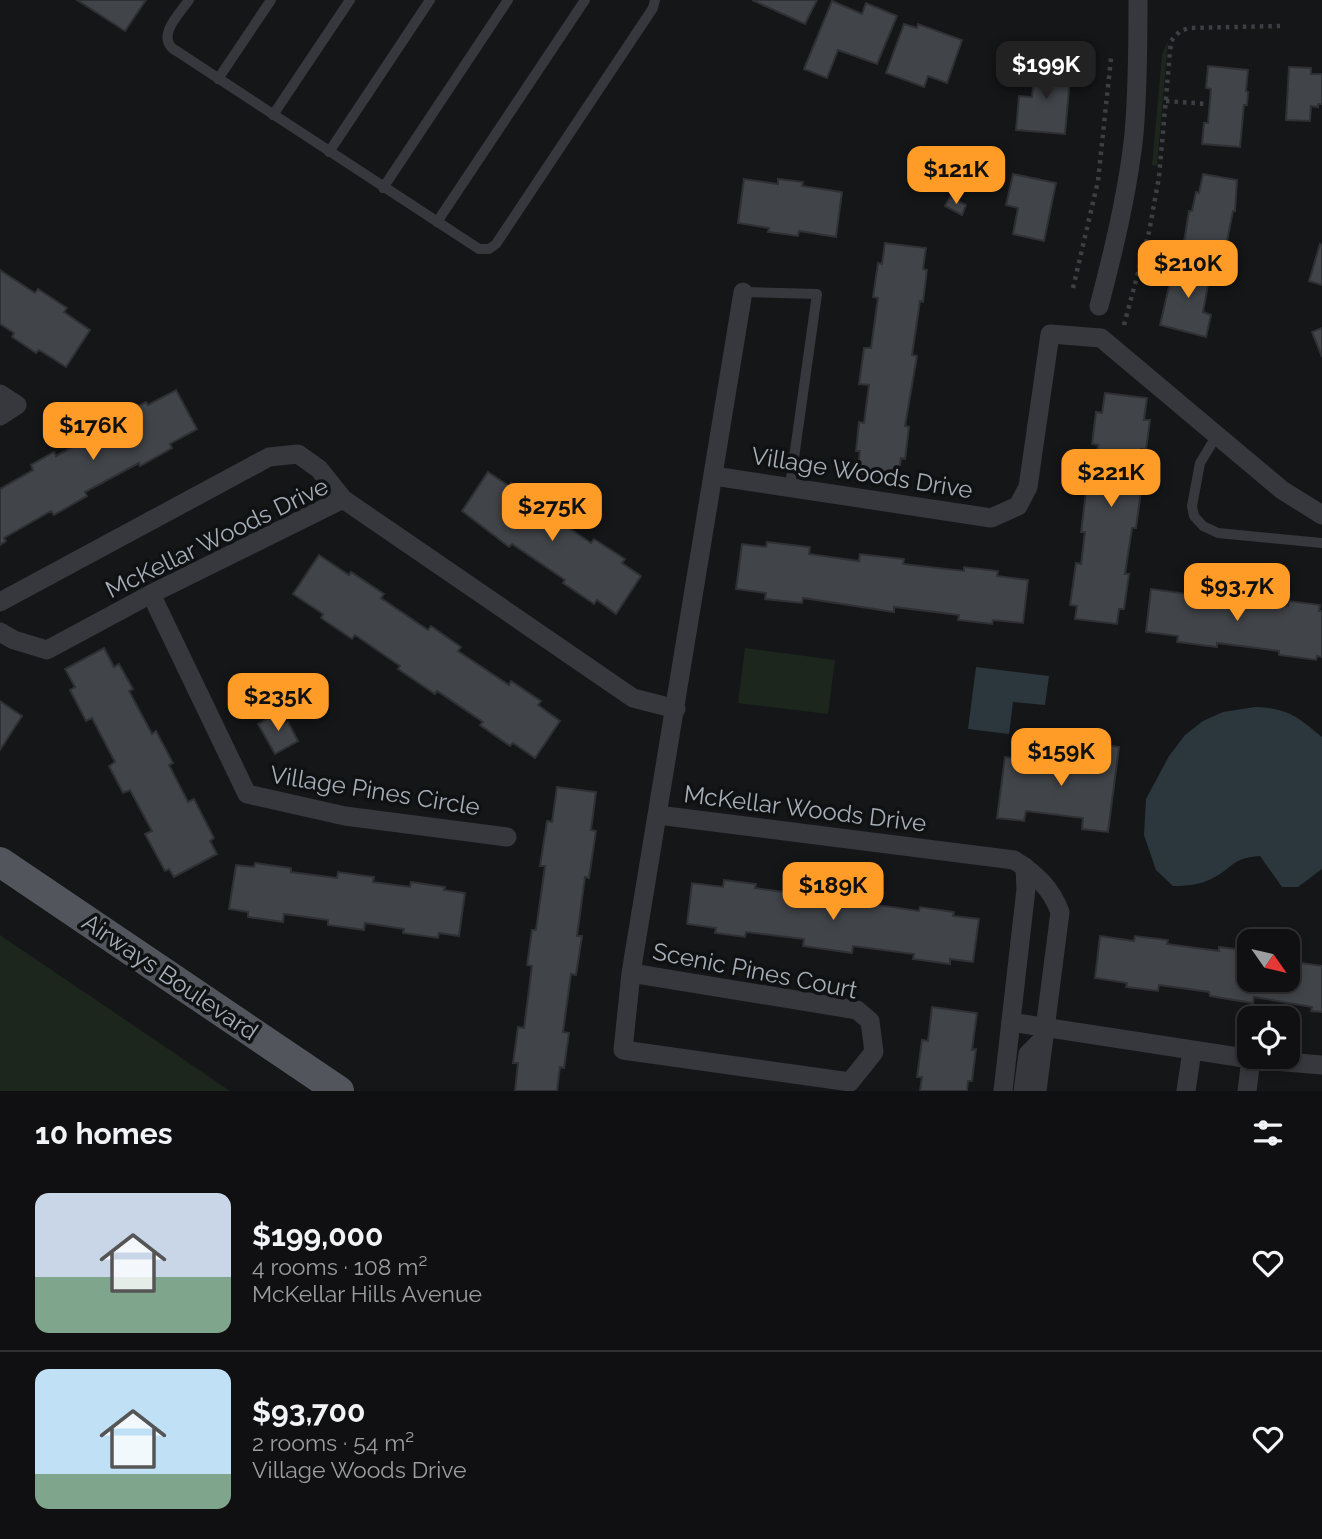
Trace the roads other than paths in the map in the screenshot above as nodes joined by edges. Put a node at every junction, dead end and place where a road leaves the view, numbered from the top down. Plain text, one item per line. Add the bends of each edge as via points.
1 (189, 0) edge
2 (271, 0) edge
3 (350, 0) edge
4 (430, 0) edge
5 (508, 0) edge
6 (585, 0) edge
7 (655, 0) edge
8 (1138, 0) edge
9 (218, 79) junction
10 (273, 115) junction
11 (329, 152) junction
12 (383, 188) junction
13 (437, 222) junction
14 (743, 292) joint
15 (1099, 306) dead end
16 (0, 394) edge
17 (0, 416) edge
18 (1217, 435) junction
19 (714, 476) junction
20 (790, 486) junction
21 (343, 499) junction
22 (1322, 515) edge
23 (1322, 542) edge
24 (151, 594) junction
25 (0, 602) edge
26 (0, 632) edge
27 (676, 709) junction
28 (658, 815) junction
29 (507, 837) dead end
30 (0, 862) edge
31 (1025, 867) junction
32 (631, 973) junction
33 (1011, 1022) junction
34 (1044, 1032) junction
35 (1192, 1051) junction
36 (1237, 1057) edge
37 (1300, 1063) edge
38 (1322, 1065) edge
39 (1250, 1069) edge
40 (339, 1091) edge
41 (1003, 1091) edge
42 (1023, 1091) edge
43 (1037, 1091) edge
44 (1186, 1091) edge
45 (1247, 1091) edge

1 - 9 lane via 169,29 167,43
2 - 9 lane
3 - 10 lane
4 - 11 lane
5 - 12 lane
6 - 13 lane
7 - 13 lane via 496,243 480,249
8 - 15 street via 1134,135
9 - 10 lane
10 - 11 lane
11 - 12 lane
12 - 13 lane
14 - 19 street
14 - 20 lane via 817,294
16 - 17 street via 17,405
18 - 20 street, Village Woods Drive via 1101,338 1050,334 1028,487 1018,506 991,518
18 - 22 street, Village Woods Drive via 1282,490
18 - 23 lane via 1200,463 1192,506 1203,526 1218,533
19 - 20 street, Village Woods Drive
19 - 27 street, Village Woods Drive
21 - 24 street, McKellar Woods Drive
21 - 25 street via 319,468 298,454 269,457
21 - 27 street, McKellar Woods Drive via 633,698
24 - 26 street, McKellar Woods Drive via 47,650
24 - 29 street, Village Pines Circle via 247,794 345,816
27 - 28 street, McKellar Woods Drive
28 - 31 street, McKellar Woods Drive via 1014,860
28 - 32 street, Scenic Pines Court
30 - 40 main road, Airways Boulevard
31 - 33 street
31 - 34 street, McKellar Woods Drive via 1053,894 1060,912
32 - 32 street, Scenic Pines Court via 857,1010 870,1021 874,1052 850,1082 624,1050
33 - 34 street
33 - 41 street
34 - 35 street
34 - 42 street via 1028,1054
34 - 43 street, McKellar Woods Drive
35 - 36 street
35 - 44 street
37 - 38 street
39 - 45 street

